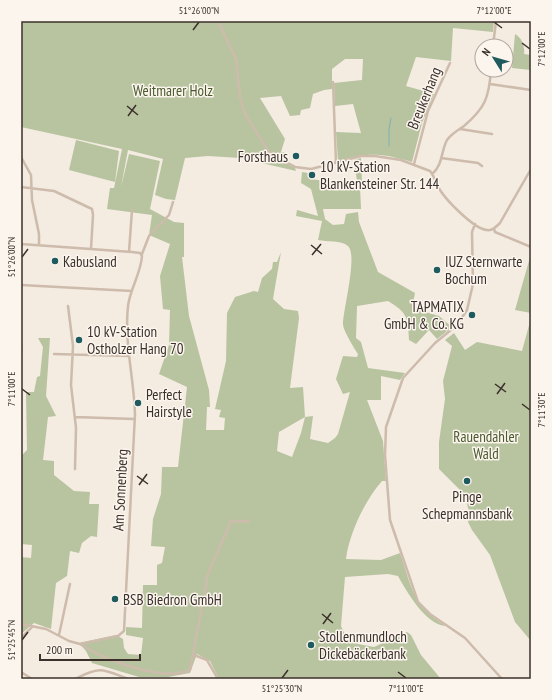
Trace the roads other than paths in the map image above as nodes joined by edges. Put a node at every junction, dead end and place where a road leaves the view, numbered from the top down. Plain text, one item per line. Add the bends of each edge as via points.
1 (218, 21) edge
2 (496, 21) edge
3 (494, 38) edge
4 (450, 63) dead end
5 (490, 78) edge
6 (333, 82) dead end
7 (490, 84) junction
8 (531, 90) edge
9 (460, 129) junction
10 (492, 134) dead end
11 (21, 157) edge
12 (441, 158) junction
13 (336, 163) junction
14 (414, 164) junction
15 (482, 166) dead end
16 (531, 169) edge
17 (432, 174) junction
18 (21, 187) edge
19 (32, 188) junction
20 (173, 202) dead end
21 (132, 210) dead end
22 (475, 224) junction
23 (494, 229) junction
24 (21, 244) edge
25 (39, 245) junction
26 (531, 247) edge
27 (91, 249) junction
28 (129, 252) junction
29 (142, 254) junction
30 (21, 285) edge
31 (132, 291) junction
32 (68, 306) dead end
33 (21, 345) edge
34 (21, 352) edge
35 (54, 354) dead end
36 (74, 355) junction
37 (128, 356) junction
38 (75, 417) junction
39 (134, 420) junction
40 (75, 469) dead end
41 (249, 521) dead end
42 (70, 584) dead end
43 (21, 624) edge
44 (32, 627) junction
45 (59, 635) junction
46 (21, 638) edge
47 (80, 644) junction
48 (194, 655) junction
49 (21, 672) edge
50 (32, 679) edge
51 (75, 679) edge
52 (128, 679) edge
53 (218, 679) edge
54 (502, 679) edge

1 - 13 street via 236,59 242,108 269,152 285,163 302,169 315,169
2 - 3 street
4 - 14 street, Breukerhang via 428,111
5 - 7 street
6 - 13 street
7 - 8 street
7 - 9 street via 481,110
9 - 10 street
9 - 12 street via 448,139
11 - 19 street via 30,172
12 - 15 street via 478,163
12 - 17 street via 437,170
13 - 14 street via 367,156
14 - 17 street
16 - 23 street via 507,213
17 - 22 street via 448,201
18 - 19 street
19 - 25 street
19 - 27 street via 54,191 92,209
20 - 29 street, Am Sonnenberg via 169,215 149,236
21 - 28 street
22 - 23 street via 482,229
22 - 54 street via 472,232 473,284 467,310 457,325 403,378 386,427 385,455 390,520 418,602 430,614 465,638
23 - 26 street via 495,232
24 - 25 street
25 - 27 street
27 - 28 street
28 - 29 street
29 - 31 street, Am Sonnenberg
30 - 31 street
31 - 37 street, Am Sonnenberg via 128,308
32 - 36 street
33 - 34 street
35 - 36 street
36 - 37 street
36 - 38 street via 71,392
37 - 39 street, Am Sonnenberg
38 - 39 street
38 - 40 street
39 - 47 street, Am Sonnenberg via 124,631 118,636
41 - 48 street via 231,521 208,574
42 - 45 street
43 - 44 street
44 - 45 street via 46,629
44 - 46 street
45 - 47 street via 69,642
47 - 48 street via 140,670 158,673 186,672 190,670
48 - 53 street via 207,660
49 - 50 street
51 - 52 street via 100,669

